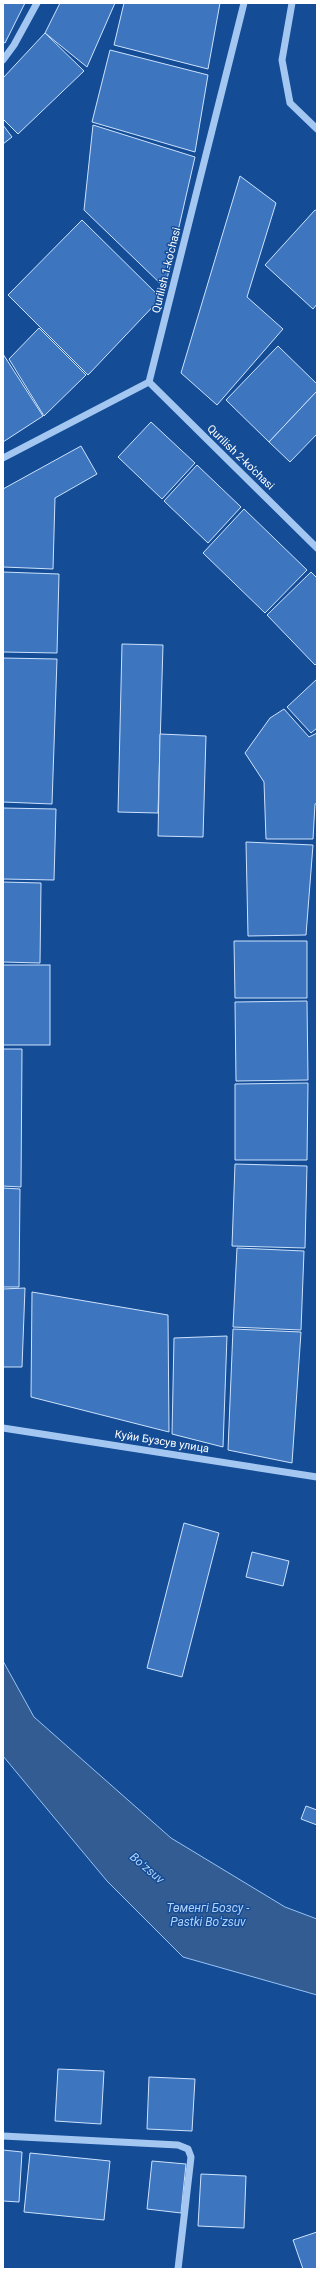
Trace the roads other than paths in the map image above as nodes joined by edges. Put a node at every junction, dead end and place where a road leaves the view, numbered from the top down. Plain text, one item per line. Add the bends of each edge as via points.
1 (37, 3) edge
2 (244, 3) edge
3 (292, 3) edge
4 (3, 60) edge
5 (317, 129) edge
6 (149, 382) junction
7 (3, 458) edge
8 (317, 548) edge
9 (3, 1428) edge
10 (317, 1477) edge
11 (3, 2136) edge
12 (178, 2269) edge

1 - 4 street
2 - 6 street, Qurilish 1-ko'chasi
3 - 5 street via 282,60 290,103
6 - 7 street
6 - 8 street, Qurilish 2-ko'chasi
9 - 10 street, Куйи Бузсув улица
11 - 12 street via 178,2145 188,2149 190,2157

